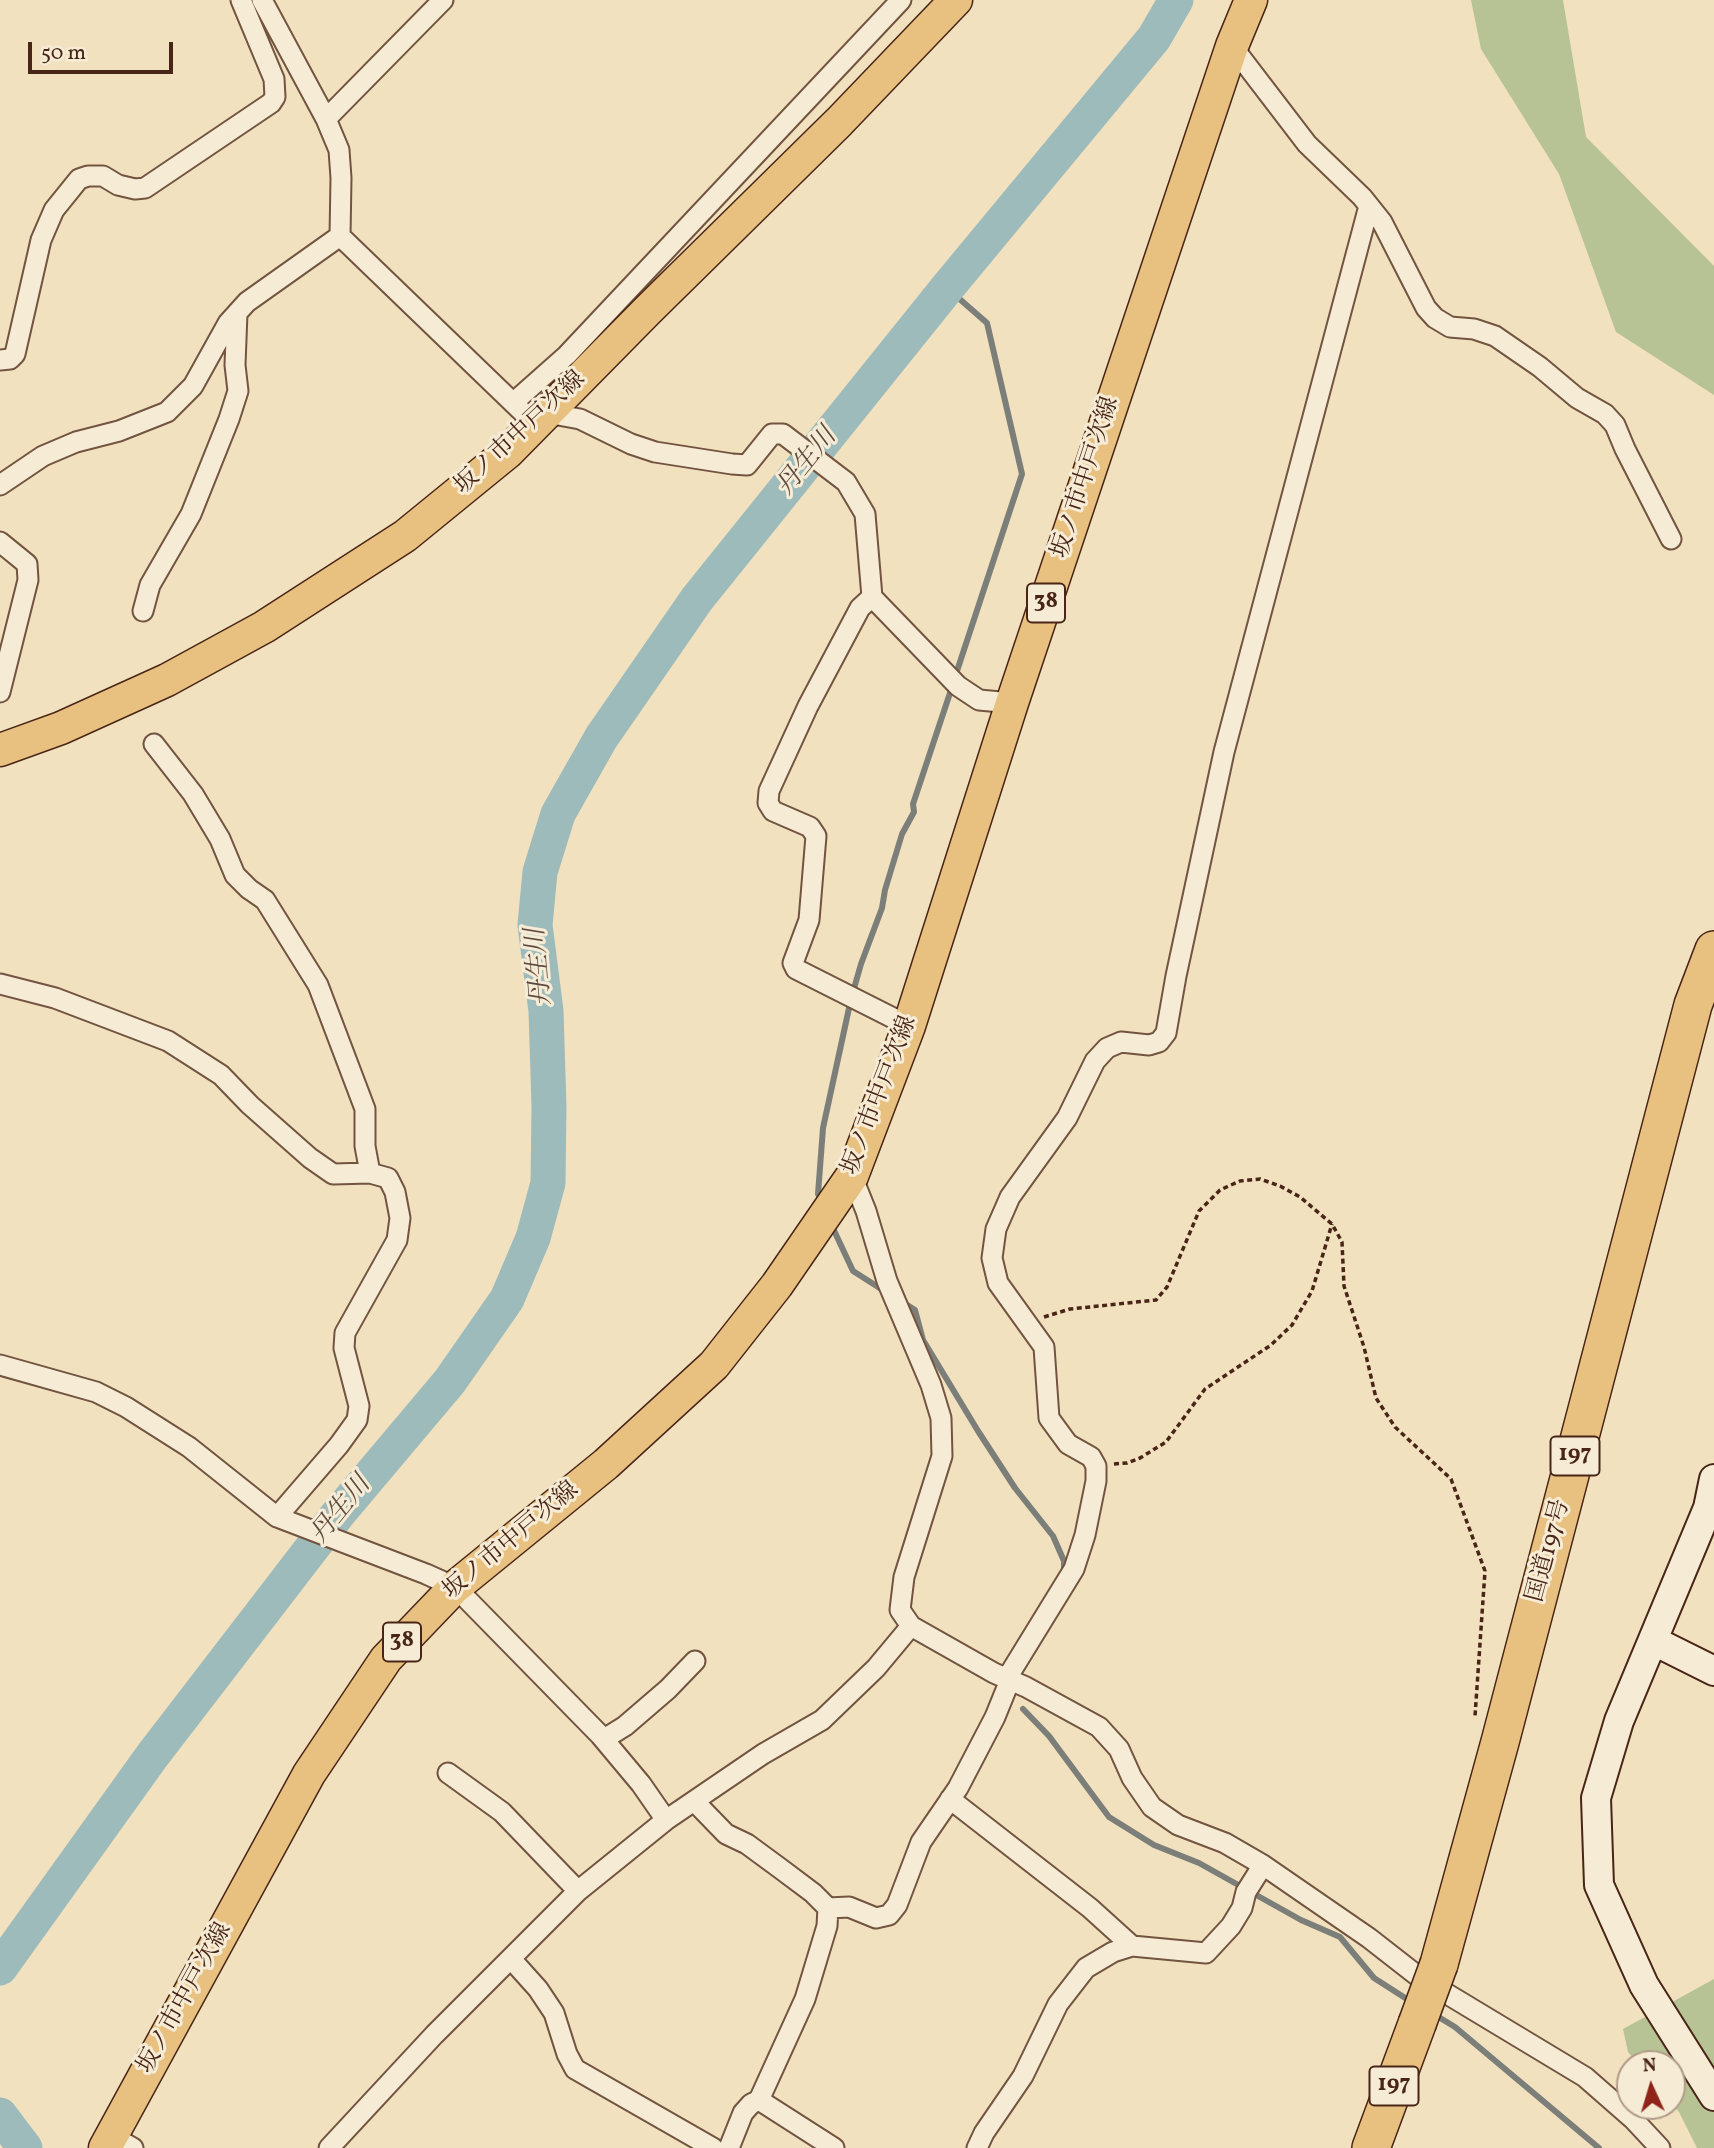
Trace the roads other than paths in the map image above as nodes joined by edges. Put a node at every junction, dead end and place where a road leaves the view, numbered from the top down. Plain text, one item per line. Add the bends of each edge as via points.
1 (241, 0) edge
2 (262, 0) edge
3 (443, 0) edge
4 (901, 0) edge
5 (956, 0) edge
6 (1251, 0) edge
7 (1232, 46) junction
8 (326, 119) junction
9 (1369, 206) junction
10 (340, 236) junction
11 (237, 313) junction
12 (0, 360) edge
13 (514, 402) junction
14 (542, 419) junction
15 (0, 485) edge
16 (1671, 539) dead end
17 (0, 541) edge
18 (872, 597) junction
19 (143, 611) dead end
20 (0, 692) edge
21 (1012, 703) junction
22 (154, 744) dead end
23 (0, 750) edge
24 (1714, 950) edge
25 (0, 984) edge
26 (909, 1026) junction
27 (370, 1172) junction
28 (852, 1176) junction
29 (0, 1365) edge
30 (1714, 1479) edge
31 (281, 1519) junction
32 (455, 1587) junction
33 (911, 1626) junction
34 (1654, 1641) junction
35 (695, 1661) dead end
36 (1714, 1671) edge
37 (1008, 1679) junction
38 (604, 1739) junction
39 (447, 1773) dead end
40 (950, 1799) junction
41 (694, 1801) junction
42 (666, 1820) junction
43 (1261, 1868) junction
44 (578, 1891) junction
45 (828, 1908) junction
46 (1132, 1946) junction
47 (512, 1960) junction
48 (1714, 2096) edge
49 (759, 2100) junction
50 (117, 2144) edge
51 (329, 2148) edge
52 (713, 2148) edge
53 (729, 2148) edge
54 (834, 2148) edge
55 (977, 2148) edge
56 (1371, 2148) edge
57 (1660, 2148) edge

1 - 12 street via 274,79 271,103 145,188 118,185 103,176 79,179 54,211 41,240 16,354
2 - 8 street
3 - 8 street
4 - 13 street via 567,355
5 - 14 main road, 坂ノ市中戸次線
6 - 7 main road, 坂ノ市中戸次線 / 38
7 - 9 street via 1307,144
7 - 21 main road, 坂ノ市中戸次線 / 38
8 - 10 street via 339,150
9 - 16 street via 1435,318 1450,327 1495,336 1615,425
9 - 37 street via 1224,752 1166,1033 1149,1045 1121,1042 1095,1061 1067,1118 1010,1197 996,1229 992,1258 999,1283 1044,1347 1049,1418 1068,1444 1091,1457 1096,1466 1085,1535 1074,1569
10 - 11 street
10 - 13 street
11 - 15 street via 193,386 167,412 43,456
11 - 19 street via 237,391 229,419 191,514 150,585
13 - 14 street
14 - 18 street via 580,419 655,452 747,465 772,434 783,434 846,482 865,514
14 - 23 main road, 坂ノ市中戸次線 via 405,536 264,627 167,680
17 - 20 street via 27,564 28,580
18 - 21 street via 958,687 979,700
18 - 26 street via 860,608 808,706 769,791 768,803 773,811 810,827 816,836 809,920 793,963 796,969
21 - 26 main road, 坂ノ市中戸次線 / 38
22 - 27 street via 193,794 235,875 264,900 318,985 365,1110
24 - 56 highway, 国道197号 / 197, bridge via 1693,1005 1439,1964
25 - 27 street via 55,998 168,1041 221,1075 333,1174
26 - 28 main road, 坂ノ市中戸次線 / 38
27 - 31 street via 388,1178 400,1218 397,1240 345,1333 344,1348 359,1406 357,1420
28 - 32 main road, 坂ノ市中戸次線 / 38 via 777,1285 714,1364 607,1464
28 - 33 street via 941,1418 942,1456 904,1577 900,1610
29 - 31 street via 96,1392 126,1407 189,1447
30 - 34 street via 1708,1507
31 - 32 street
32 - 38 street
32 - 50 main road, 坂ノ市中戸次線 / 38 via 386,1658 309,1774
33 - 37 street
33 - 41 street via 822,1720
34 - 36 street
34 - 48 street via 1619,1721 1595,1798 1599,1885 1644,1984
35 - 38 street via 625,1726
37 - 40 street via 995,1717
37 - 43 street via 1098,1727 1119,1749 1152,1807 1178,1825 1225,1843
38 - 42 street
39 - 44 street via 502,1812
40 - 45 street via 921,1842 889,1915 876,1918 849,1907
40 - 46 street
41 - 42 street
41 - 45 street via 726,1834 747,1844
42 - 44 street
43 - 46 street via 1231,1926 1206,1953
43 - 57 street via 1369,1938 1419,1977 1585,2077
44 - 47 street
45 - 49 street via 805,2000
46 - 55 street via 1113,1951 1086,1968 1058,2004 1023,2076
47 - 51 street via 425,2044
47 - 52 street via 555,2013 575,2069
49 - 53 street via 743,2113
49 - 54 street

